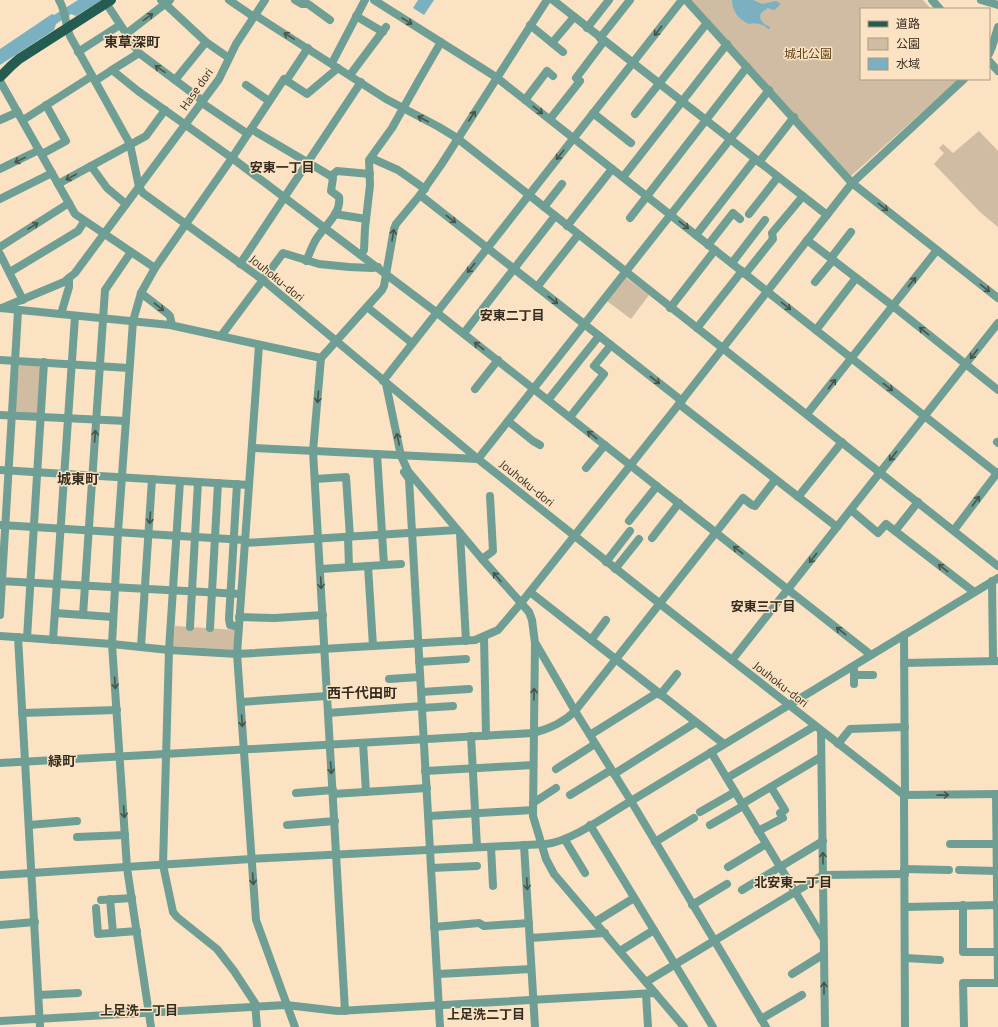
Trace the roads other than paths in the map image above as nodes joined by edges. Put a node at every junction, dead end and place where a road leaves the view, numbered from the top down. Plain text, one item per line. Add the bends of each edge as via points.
1 (265, 0) edge
2 (295, 0) edge
3 (365, 0) edge
4 (374, 0) edge
5 (547, 0) edge
6 (553, 0) edge
7 (609, 0) edge
8 (630, 0) edge
9 (682, 0) edge
10 (686, 0) edge
11 (932, 0) edge
12 (981, 0) edge
13 (233, 1) edge
14 (109, 2) edge
15 (165, 2) edge
16 (61, 3) edge
17 (998, 5) edge
18 (939, 8) edge
19 (254, 16) junction
20 (356, 16) junction
21 (574, 17) junction
22 (330, 20) dead end
23 (707, 23) junction
24 (120, 25) junction
25 (530, 25) junction
26 (66, 26) junction
27 (998, 27) edge
28 (587, 28) junction
29 (126, 34) junction
30 (602, 40) junction
31 (206, 42) junction
32 (441, 42) junction
33 (552, 43) junction
34 (727, 44) junction
35 (308, 48) junction
36 (78, 52) junction
37 (563, 52) dead end
38 (990, 52) edge
39 (139, 53) junction
40 (229, 58) junction
41 (990, 62) edge
42 (632, 64) junction
43 (335, 65) junction
44 (747, 67) junction
45 (112, 70) junction
46 (998, 71) edge
47 (350, 75) junction
48 (553, 76) dead end
49 (0, 77) edge
50 (496, 77) junction
51 (93, 78) junction
52 (175, 80) junction
53 (963, 80) edge
54 (0, 81) edge
55 (286, 81) junction
56 (360, 82) junction
57 (659, 84) junction
58 (246, 85) dead end
59 (769, 90) junction
60 (525, 100) junction
61 (269, 101) junction
62 (203, 102) junction
63 (682, 102) junction
64 (46, 105) junction
65 (403, 108) junction
66 (165, 110) junction
67 (18, 112) junction
68 (593, 113) junction
69 (635, 114) dead end
70 (794, 117) junction
71 (550, 119) junction
72 (0, 120) edge
73 (23, 120) junction
74 (705, 120) junction
75 (186, 124) junction
76 (249, 131) junction
77 (457, 138) junction
78 (574, 138) junction
79 (730, 139) junction
80 (631, 142) dead end
81 (130, 144) junction
82 (40, 152) junction
83 (232, 158) junction
84 (371, 158) junction
85 (757, 161) junction
86 (308, 163) junction
87 (91, 166) junction
88 (0, 169) edge
89 (612, 169) junction
90 (52, 173) junction
91 (370, 174) junction
92 (331, 176) junction
93 (623, 177) junction
94 (778, 177) junction
95 (852, 183) junction
96 (58, 184) junction
97 (562, 184) dead end
98 (139, 187) junction
99 (423, 192) junction
100 (528, 194) junction
101 (646, 196) junction
102 (802, 196) junction
103 (284, 198) junction
104 (0, 199) edge
105 (68, 203) junction
106 (126, 204) junction
107 (544, 207) junction
108 (335, 214) junction
109 (670, 214) junction
110 (749, 214) dead end
111 (827, 215) junction
112 (556, 216) junction
113 (630, 218) dead end
114 (740, 219) dead end
115 (366, 220) junction
116 (765, 220) dead end
117 (84, 222) junction
118 (186, 224) junction
119 (567, 226) junction
120 (325, 228) junction
121 (851, 232) dead end
122 (104, 234) junction
123 (578, 235) junction
124 (696, 235) junction
125 (807, 240) junction
126 (708, 245) junction
127 (0, 247) edge
128 (487, 248) junction
129 (715, 250) junction
130 (937, 250) junction
131 (131, 252) junction
132 (0, 254) edge
133 (361, 255) junction
134 (832, 259) junction
135 (306, 261) junction
136 (732, 263) junction
137 (240, 264) junction
138 (378, 267) junction
139 (155, 268) junction
140 (515, 270) junction
141 (10, 272) junction
142 (625, 272) junction
143 (744, 272) junction
144 (387, 274) junction
145 (69, 278) junction
146 (856, 278) junction
147 (263, 280) junction
148 (815, 282) dead end
149 (537, 287) junction
150 (767, 291) junction
151 (141, 293) junction
152 (998, 298) edge
153 (23, 300) junction
154 (893, 306) junction
155 (367, 307) junction
156 (0, 308) edge
157 (670, 308) junction
158 (18, 311) junction
159 (436, 312) junction
160 (61, 314) junction
161 (75, 316) junction
162 (102, 318) junction
163 (133, 321) junction
164 (998, 323) edge
165 (172, 325) junction
166 (584, 325) junction
167 (697, 328) junction
168 (816, 330) junction
169 (464, 333) junction
170 (222, 336) junction
171 (599, 336) junction
172 (336, 342) junction
173 (412, 343) junction
174 (259, 345) junction
175 (611, 345) junction
176 (723, 349) junction
177 (321, 358) junction
178 (852, 358) junction
179 (0, 360) edge
180 (498, 360) junction
181 (16, 361) junction
182 (44, 362) junction
183 (72, 364) junction
184 (965, 365) junction
185 (100, 366) junction
186 (130, 368) junction
187 (384, 382) junction
188 (475, 389) dead end
189 (534, 389) junction
190 (998, 390) edge
191 (548, 400) junction
192 (681, 402) junction
193 (807, 414) junction
194 (0, 415) edge
195 (925, 415) junction
196 (13, 416) junction
197 (40, 417) junction
198 (570, 417) junction
199 (68, 418) junction
200 (96, 420) junction
201 (126, 421) junction
202 (508, 421) junction
203 (842, 442) junction
204 (540, 445) dead end
205 (605, 445) junction
206 (252, 448) junction
207 (314, 451) junction
208 (377, 454) junction
209 (400, 456) junction
210 (478, 459) junction
211 (630, 465) junction
212 (586, 468) dead end
213 (0, 470) edge
214 (10, 470) junction
215 (36, 472) junction
216 (881, 472) junction
217 (998, 473) edge
218 (64, 474) junction
219 (92, 475) junction
220 (122, 477) junction
221 (152, 479) junction
222 (315, 479) junction
223 (775, 480) junction
224 (180, 481) junction
225 (198, 482) junction
226 (218, 483) junction
227 (237, 484) junction
228 (249, 485) junction
229 (658, 486) junction
230 (490, 496) dead end
231 (798, 497) junction
232 (918, 502) junction
233 (679, 503) junction
234 (851, 510) junction
235 (630, 521) dead end
236 (3, 525) edge
237 (33, 527) junction
238 (837, 527) junction
239 (61, 528) junction
240 (88, 530) junction
241 (954, 530) junction
242 (458, 531) junction
243 (630, 531) dead end
244 (896, 531) junction
245 (118, 532) junction
246 (412, 533) junction
247 (716, 533) junction
248 (148, 534) junction
249 (176, 535) junction
250 (382, 535) junction
251 (574, 536) junction
252 (195, 537) junction
253 (349, 537) junction
254 (215, 538) junction
255 (652, 538) dead end
256 (234, 539) junction
257 (318, 539) junction
258 (639, 539) dead end
259 (245, 541) junction
260 (482, 559) junction
261 (606, 562) junction
262 (401, 564) dead end
263 (384, 565) junction
264 (368, 566) junction
265 (998, 566) edge
266 (349, 567) junction
267 (320, 568) junction
268 (615, 569) junction
269 (995, 580) edge
270 (1, 581) edge
271 (30, 583) junction
272 (57, 584) junction
273 (85, 586) junction
274 (115, 588) junction
275 (145, 589) junction
276 (788, 589) junction
277 (172, 591) junction
278 (192, 592) junction
279 (530, 592) junction
280 (974, 592) junction
281 (212, 593) junction
282 (230, 594) junction
283 (241, 594) junction
284 (659, 603) junction
285 (521, 604) junction
286 (55, 613) junction
287 (0, 615) edge
288 (83, 615) junction
289 (323, 615) junction
290 (113, 617) junction
291 (239, 618) junction
292 (606, 620) dead end
293 (190, 626) dead end
294 (239, 627) junction
295 (210, 628) dead end
296 (904, 635) junction
297 (0, 636) edge
298 (484, 637) junction
299 (22, 638) junction
300 (53, 640) junction
301 (591, 640) junction
302 (466, 641) junction
303 (418, 643) junction
304 (535, 643) junction
305 (112, 644) junction
306 (372, 646) junction
307 (141, 647) junction
308 (324, 649) junction
309 (169, 650) junction
310 (237, 654) junction
311 (871, 655) junction
312 (466, 659) dead end
313 (615, 659) junction
314 (732, 660) junction
315 (996, 661) edge
316 (419, 662) junction
317 (904, 663) junction
318 (854, 665) junction
319 (677, 674) dead end
320 (854, 675) junction
321 (874, 675) dead end
322 (420, 677) junction
323 (389, 679) dead end
324 (854, 684) dead end
325 (469, 689) dead end
326 (421, 692) junction
327 (658, 694) junction
328 (328, 696) junction
329 (241, 702) junction
330 (788, 705) junction
331 (453, 706) dead end
332 (422, 707) junction
333 (117, 710) junction
334 (575, 711) junction
335 (22, 713) junction
336 (328, 713) junction
337 (695, 723) junction
338 (905, 727) junction
339 (818, 728) junction
340 (534, 733) junction
341 (590, 735) junction
342 (471, 736) junction
343 (486, 736) junction
344 (424, 739) junction
345 (363, 743) junction
346 (330, 744) junction
347 (595, 744) junction
348 (724, 744) junction
349 (838, 744) junction
350 (244, 750) junction
351 (711, 752) junction
352 (165, 754) junction
353 (120, 756) junction
354 (821, 757) junction
355 (25, 761) junction
356 (0, 762) edge
357 (533, 765) junction
358 (556, 768) dead end
359 (473, 769) junction
360 (425, 771) junction
361 (612, 772) junction
362 (727, 778) junction
363 (770, 787) junction
364 (427, 788) junction
365 (556, 788) dead end
366 (333, 792) junction
367 (366, 792) junction
368 (735, 792) junction
369 (296, 793) dead end
370 (997, 794) edge
371 (570, 795) dead end
372 (905, 795) junction
373 (631, 801) junction
374 (743, 805) junction
375 (533, 806) junction
376 (475, 813) junction
377 (428, 816) junction
378 (77, 821) dead end
379 (335, 821) junction
380 (29, 825) junction
381 (287, 825) dead end
382 (590, 825) junction
383 (710, 825) dead end
384 (758, 832) junction
385 (125, 834) junction
386 (77, 837) dead end
387 (565, 840) junction
388 (823, 841) junction
389 (655, 842) junction
390 (997, 842) edge
391 (541, 844) junction
392 (766, 844) junction
393 (950, 844) dead end
394 (524, 845) junction
395 (491, 846) junction
396 (477, 847) junction
397 (430, 850) junction
398 (337, 855) junction
399 (251, 860) junction
400 (163, 865) junction
401 (477, 866) dead end
402 (728, 867) dead end
403 (779, 867) junction
404 (127, 868) junction
405 (431, 868) junction
406 (949, 870) dead end
407 (960, 870) dead end
408 (997, 871) junction
409 (905, 872) junction
410 (585, 873) dead end
411 (32, 874) junction
412 (0, 875) edge
413 (823, 875) junction
414 (727, 884) dead end
415 (493, 886) dead end
416 (742, 890) dead end
417 (795, 892) junction
418 (132, 898) junction
419 (634, 898) junction
420 (110, 899) junction
421 (101, 900) dead end
422 (692, 905) junction
423 (963, 905) junction
424 (998, 905) edge
425 (905, 907) junction
426 (96, 908) dead end
427 (35, 922) junction
428 (595, 922) junction
429 (529, 923) junction
430 (0, 925) edge
431 (434, 926) junction
432 (654, 930) junction
433 (137, 931) junction
434 (113, 933) junction
435 (605, 933) junction
436 (530, 938) junction
437 (824, 939) junction
438 (714, 941) junction
439 (620, 951) junction
440 (998, 952) edge
441 (824, 954) junction
442 (905, 958) junction
443 (940, 960) dead end
444 (675, 965) junction
445 (998, 966) edge
446 (531, 969) junction
447 (438, 974) junction
448 (792, 974) dead end
449 (646, 982) junction
450 (998, 983) edge
451 (78, 993) dead end
452 (655, 993) junction
453 (646, 994) junction
454 (39, 995) junction
455 (802, 995) dead end
456 (534, 1000) junction
457 (286, 1005) junction
458 (439, 1005) junction
459 (256, 1007) junction
460 (345, 1011) junction
461 (150, 1013) junction
462 (761, 1019) junction
463 (0, 1021) edge
464 (40, 1023) edge
465 (151, 1027) edge
466 (252, 1027) edge
467 (257, 1027) edge
468 (295, 1027) edge
469 (440, 1027) edge
470 (535, 1027) edge
471 (648, 1027) edge
472 (684, 1027) edge
473 (713, 1027) edge
474 (766, 1027) edge
475 (824, 1027) edge
476 (905, 1027) edge
477 (964, 1027) edge

1 - 19 street, Hase dori
2 - 22 street via 308,4
3 - 20 street
4 -> 32 street
5 - 25 street
6 - 21 street
7 - 28 street
8 - 30 street
9 -> 42 street
10 - 23 street
11 - 18 street
12 - 17 street
13 - 19 street
14 - 24 street
14 - 26 main road
29 -> 15 street
15 - 31 street
16 - 26 street
35 -> 19 street
19 - 40 street, Hase dori
20 - 43 street
20 - 47 street via 384,30
21 - 28 street
21 - 33 street
23 - 34 street
23 - 57 street
24 - 29 street
24 - 36 street
25 - 33 street
25 - 50 street
26 - 36 street
26 - 49 main road via 19,59
27 - 38 street
28 - 30 street
29 - 39 street
30 - 42 street
30 - 71 street via 576,78 580,81
31 - 40 street
31 - 52 street
32 - 50 street
32 - 65 street
33 - 37 street
34 - 44 street
34 - 63 street
35 - 43 street
35 - 55 street
36 - 51 street
39 - 45 street
52 -> 39 street
40 - 62 street, Hase dori via 219,79
41 - 46 street
42 - 57 street
42 - 68 street
43 - 47 street
43 - 55 street via 307,94
44 - 59 street
44 - 74 street
45 - 51 street
45 - 66 street
47 - 56 street
48 - 60 street via 547,71
50 - 60 street
77 -> 50 street
51 - 64 street
51 - 81 street
52 - 62 street
53 - 95 street
54 - 67 street
55 - 61 street via 284,79
56 - 65 street
56 - 86 street
57 - 63 street
57 - 69 street
58 - 61 street
59 - 70 street
59 - 79 street
60 -> 71 street
61 - 76 street
62 - 75 street, Hase dori
62 - 76 street
63 - 74 street
63 - 93 street
64 - 73 street
64 - 82 street via 66,141
77 -> 65 street
65 - 84 street
66 - 75 street
66 - 81 street via 146,136
67 - 72 street
67 - 73 street
68 - 78 street
68 - 80 street
70 - 85 street
70 - 95 street
71 - 78 street
73 - 82 street
74 - 79 street
74 - 101 street
75 - 83 street
75 - 98 street, Hase dori
76 - 83 street
76 - 86 street
77 - 99 street
77 - 100 street
78 - 89 street
78 -> 100 street
79 - 85 street
79 - 109 street
81 - 87 street
81 - 98 street
82 -> 88 street
82 - 90 street
83 - 103 street
83 - 118 street
84 - 91 street
84 - 99 street via 398,170
85 - 94 street
85 - 124 street
86 - 92 street
86 - 103 street
87 -> 96 street
87 - 106 street via 107,188
89 - 93 street
89 - 119 street
90 - 96 street
90 - 104 street
91 - 92 street via 337,171
91 - 115 street
92 - 108 street via 331,191 338,197 339,202
93 - 101 street
94 - 102 street
94 - 110 street
95 - 111 street
95 -> 130 street
96 - 105 street
97 - 107 street
98 - 106 street, Hase dori
98 - 118 street, Jouhoku-dori via 143,194
99 -> 128 street
144 -> 99 street via 396,224
100 - 107 street
100 - 128 street
101 - 109 street
101 - 113 street
102 - 111 street
102 - 143 street via 772,233 773,238
103 - 120 street
103 - 137 street
105 - 117 street
127 -> 105 street
106 - 122 street, Hase dori
107 - 112 street
108 - 115 street
108 - 120 street
109 -> 124 street
109 - 142 street
111 - 125 street
112 - 119 street
112 - 140 street
114 - 126 street via 733,213
115 - 133 street via 364,250
116 - 136 street
117 - 122 street
117 - 141 street via 78,231
118 - 137 street, Jouhoku-dori
118 - 139 street
119 - 123 street
120 - 133 street
120 - 135 street via 314,242
121 - 134 street
122 - 131 street
122 - 145 street, Hase dori
123 - 142 street
123 - 149 street
124 - 126 street
125 - 134 street
125 - 150 street
126 - 129 street
128 - 140 street
128 -> 159 street
129 - 136 street
129 - 157 street
130 -> 152 street
154 -> 130 street
131 - 139 street
131 - 162 street via 105,290
132 - 141 street
133 - 138 street
134 - 146 street
134 - 148 street
135 - 138 street via 349,267
135 - 147 street via 283,253
136 - 143 street
137 - 147 street, Jouhoku-dori
138 - 144 street
139 - 151 street
140 - 149 street
140 - 169 street
141 - 153 street
142 - 157 street
142 - 166 street
143 - 150 street
143 - 167 street
144 - 155 street via 382,290
144 - 159 street
145 - 153 street
145 - 160 street
146 - 154 street
146 - 168 street
147 - 170 street
147 - 172 street, Jouhoku-dori
149 -> 166 street
150 -> 168 street
150 - 176 street
151 - 163 street
151 -> 165 street via 170,316
153 - 156 street
154 - 178 street
184 -> 154 street
155 - 172 street
155 - 173 street
156 - 158 street
157 - 167 street
158 - 160 street
158 - 181 street
159 - 169 street
159 - 173 street
160 - 161 street
161 - 162 street
161 - 183 street
162 - 163 street
162 - 185 street
163 - 165 street
163 - 186 street
164 -> 184 street
165 - 170 street
166 - 171 street
166 - 189 street
167 - 176 street
168 - 178 street
180 -> 169 street
170 - 174 street
171 - 175 street
171 - 191 street
172 - 177 street
172 - 187 street, Jouhoku-dori
173 - 187 street
174 - 177 street
174 - 206 street
175 -> 192 street
175 - 198 street via 594,366 604,374
176 - 192 street
176 - 193 street
177 -> 207 street
193 -> 178 street
178 -> 195 street
179 - 181 street
180 - 188 street
180 - 189 street
181 - 182 street
181 - 196 street
182 - 183 street
182 - 197 street
183 - 185 street
183 - 199 street
184 - 190 street
184 - 195 street
185 - 186 street
185 - 200 street
186 - 201 street
209 -> 187 street
187 - 210 street, Jouhoku-dori
189 - 191 street
189 - 202 street
191 - 198 street
192 - 211 street
192 - 223 street
193 - 203 street
194 - 196 street
195 -> 216 street
195 - 217 street
196 - 197 street
196 - 214 street
197 - 199 street
197 - 215 street
205 -> 198 street
199 - 200 street
199 - 218 street
200 - 201 street
219 -> 200 street
201 - 220 street
202 - 204 street
202 - 210 street
203 - 216 street
203 - 231 street
205 - 211 street
205 - 212 street
206 - 207 street
206 - 228 street
207 - 208 street
207 - 222 street
208 - 209 street
208 - 250 street
209 - 210 street
209 - 242 street via 408,471
209 - 246 street via 398,461 409,479
210 - 251 street, Jouhoku-dori
211 - 229 street
211 - 251 street
213 - 214 street
214 - 215 street
214 - 236 street
215 - 218 street
215 - 237 street
216 - 232 street
216 - 234 street
241 -> 217 street
218 - 219 street
218 - 239 street
219 - 220 street
219 - 240 street
220 - 221 street
220 - 245 street
221 - 224 street
221 -> 248 street
222 - 253 street via 346,477
222 - 257 street
223 - 231 street
223 - 247 street via 755,506 743,498
224 - 225 street
224 - 249 street
225 - 226 street
225 - 252 street
226 - 227 street
226 - 254 street
227 - 228 street
227 - 256 street
228 - 259 street
229 - 233 street
229 - 235 street
230 - 260 street via 493,551
231 - 238 street
232 - 241 street
232 - 244 street
233 - 247 street
233 - 255 street
234 - 238 street
234 - 244 street via 878,533 886,524
236 - 237 street
236 - 270 street
237 - 239 street
237 - 271 street
238 -> 276 street
239 - 240 street
239 - 272 street
240 - 245 street
240 - 273 street
241 - 265 street
242 - 246 street
242 - 260 street
242 - 302 street
243 - 261 street
280 -> 244 street
245 - 248 street
245 - 274 street
246 - 250 street
246 - 303 street
276 -> 247 street
247 - 284 street
248 - 249 street
248 - 275 street
249 - 252 street
249 - 277 street
250 - 253 street
250 - 263 street
251 - 261 street, Jouhoku-dori
251 - 279 street
252 - 254 street
252 - 278 street
253 - 257 street
253 - 266 street
254 - 256 street
254 - 281 street
256 - 259 street
256 - 282 street
257 - 259 street
257 - 267 street
258 - 268 street
259 - 283 street
285 -> 260 street
261 - 268 street, Jouhoku-dori
262 - 263 street
263 - 264 street
264 - 266 street
264 - 306 street
266 - 267 street
267 -> 289 street
268 - 284 street, Jouhoku-dori
269 - 280 street
269 - 315 street
270 - 271 street
270 - 287 street
271 - 272 street
271 - 299 street
272 - 273 street
272 - 286 street
273 - 274 street
273 - 288 street
274 - 275 street
274 - 290 street
275 - 277 street
275 - 307 street
311 -> 276 street
276 - 314 street
277 - 278 street
277 - 309 street
278 - 281 street
278 - 293 street
279 - 285 street
279 - 301 street
280 - 296 street
281 - 282 street
281 - 295 street
282 - 283 street
282 - 294 street via 229,623
283 - 291 street
284 - 313 street
284 - 314 street, Jouhoku-dori
285 - 298 street via 498,630
285 - 304 street via 529,612 532,620
286 - 288 street
286 - 300 street
288 - 290 street
289 - 291 street
289 - 308 street
290 - 305 street
291 - 294 street
292 - 301 street
294 - 310 street
296 - 311 street
296 - 317 street
297 - 299 street
298 - 302 street
298 - 343 street
299 - 300 street
299 - 335 street
300 - 305 street
301 - 313 street
302 - 303 street
303 - 306 street
303 - 316 street
304 - 334 street
340 -> 304 street
305 - 307 street
305 -> 333 street
306 - 308 street
307 - 309 street
308 - 310 street
308 - 328 street
309 - 310 street
309 - 352 street
310 - 329 street
311 - 318 street
312 - 316 street
313 - 327 street
313 - 334 street
314 - 330 street, Jouhoku-dori
315 - 317 street
316 - 322 street
317 - 338 street
318 - 320 street
318 - 330 street
319 - 327 street
320 - 321 street
320 - 324 street
322 - 323 street
322 - 326 street
325 - 326 street
326 - 332 street
327 - 337 street
327 - 341 street
328 - 329 street
328 - 336 street
329 -> 350 street
330 - 339 street, Jouhoku-dori
330 - 348 street
331 - 332 street
332 - 336 street
332 - 344 street
333 - 335 street
333 - 353 street
334 - 340 street via 567,719
334 - 341 street
335 - 355 street
336 - 346 street
337 - 348 street
337 - 361 street
338 - 349 street via 850,728
338 - 372 street
339 - 349 street, Jouhoku-dori
339 - 354 street
339 - 362 street
340 - 343 street
340 - 357 street
341 - 347 street
342 - 343 street
342 - 344 street
342 - 359 street
344 - 345 street
344 - 360 street
345 - 346 street
345 - 367 street
346 - 350 street
346 -> 366 street
347 - 358 street
347 - 361 street
348 - 351 street
349 - 372 street, Jouhoku-dori
350 - 352 street
350 - 399 street
351 - 362 street
351 - 373 street
352 - 353 street
352 - 400 street
353 - 355 street
353 -> 385 street
354 - 363 street
354 - 388 street
355 - 356 street
355 - 380 street
357 - 359 street
357 - 375 street
359 - 360 street
359 - 376 street
360 - 364 street
361 - 371 street
361 - 373 street
362 - 368 street
363 - 374 street
363 - 384 street via 785,810 780,813 783,818
364 - 367 street
364 - 377 street
365 - 375 street
366 - 367 street
366 - 369 street
366 - 379 street
368 - 374 street
368 - 389 street
372 -> 370 street
370 - 390 street
372 - 409 street
373 - 382 street
373 - 389 street
374 - 383 street
374 - 384 street
375 - 376 street
375 - 391 street via 533,816
376 - 377 street
376 - 396 street
377 - 397 street
378 - 380 street
379 - 381 street
379 - 398 street
380 - 411 street
382 - 387 street
382 - 419 street
384 - 392 street
385 - 386 street
385 - 404 street
387 - 391 street
387 - 410 street
388 - 403 street
413 -> 388 street
389 - 422 street
390 - 393 street
390 - 408 street
391 - 394 street
391 - 428 street via 554,874
392 - 402 street
392 - 403 street
394 - 395 street
394 -> 429 street
395 - 396 street
395 - 415 street
396 - 397 street
397 - 398 street
397 - 405 street
398 - 399 street
398 - 460 street
399 - 400 street
399 -> 457 street via 256,920
400 - 404 street
400 - 459 street via 173,912 217,949
401 - 405 street
403 - 416 street
403 - 417 street
404 - 411 street
404 - 418 street
405 - 431 street
406 - 409 street
407 - 408 street
408 - 424 street
409 - 413 street
409 - 425 street
411 - 412 street
411 - 427 street
413 - 417 street
413 - 437 street
414 - 422 street
417 - 437 street
417 - 438 street
418 - 420 street
418 - 433 street
419 - 428 street
419 - 432 street
420 - 421 street
420 - 434 street
422 - 438 street
423 - 424 street
423 - 425 street
423 - 440 street via 963,952
424 - 440 street
425 - 442 street
426 - 434 street via 98,934
427 - 430 street
427 - 454 street
428 - 435 street
429 - 431 street
429 - 436 street
431 - 447 street
432 - 439 street
432 - 444 street
433 - 434 street
433 - 461 street
435 - 436 street
435 - 439 street
436 - 446 street
437 - 441 street
438 - 444 street
438 - 462 street
439 - 449 street
440 - 445 street
441 - 448 street
475 -> 441 street
442 - 443 street
442 - 476 street
444 - 449 street
444 - 473 street
445 - 450 street
446 - 447 street
446 - 456 street
447 - 458 street
449 - 452 street
450 - 477 street via 964,983
451 - 454 street
452 - 453 street
452 - 472 street
453 - 456 street
453 - 471 street
454 - 464 street
455 - 462 street
456 - 458 street
456 - 470 street
457 - 459 street
457 - 460 street
457 - 468 street
458 - 460 street
458 - 469 street
459 - 461 street
459 - 467 street
461 - 464 street
461 - 465 street
462 - 474 street
463 - 464 street
466 - 467 street

